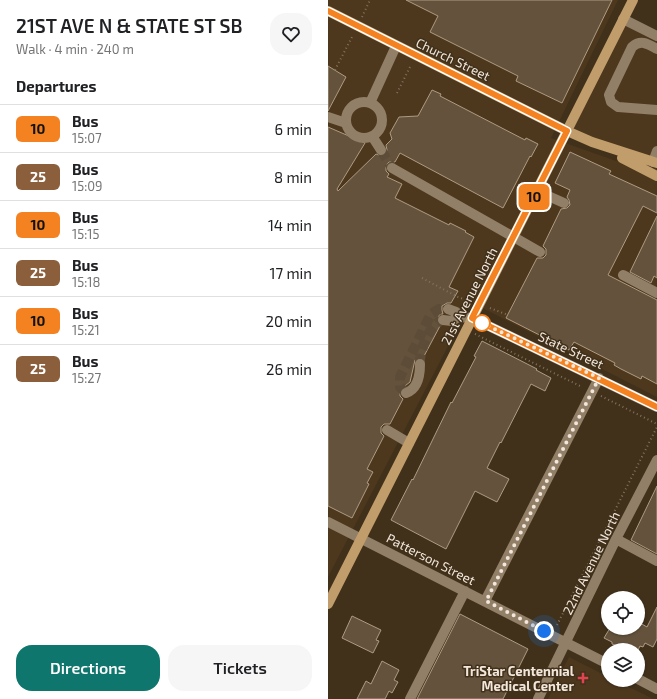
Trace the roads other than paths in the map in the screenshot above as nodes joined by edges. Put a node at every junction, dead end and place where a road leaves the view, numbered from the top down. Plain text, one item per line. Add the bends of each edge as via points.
1 (633, 0) edge
2 (328, 11) edge
3 (623, 19) junction
4 (657, 36) edge
5 (396, 46) junction
6 (657, 49) edge
7 (370, 103) junction
8 (657, 110) edge
9 (328, 117) edge
10 (346, 123) junction
11 (567, 131) junction
12 (372, 136) junction
13 (592, 142) junction
14 (381, 150) tunnel mouth
15 (657, 151) edge
16 (655, 163) edge
17 (392, 168) tunnel mouth
18 (657, 176) edge
19 (537, 191) junction
20 (564, 203) dead end
21 (514, 237) junction
22 (540, 252) dead end
23 (623, 275) dead end
24 (657, 293) edge
25 (448, 309) dead end
26 (458, 317) junction
27 (472, 318) junction
28 (443, 320) tunnel mouth
29 (420, 364) tunnel mouth
30 (599, 378) junction
31 (406, 393) dead end
32 (657, 407) edge
33 (387, 430) dead end
34 (409, 443) junction
35 (657, 460) edge
36 (328, 522) edge
37 (361, 539) junction
38 (616, 539) junction
39 (657, 561) edge
40 (465, 591) junction
41 (486, 601) junction
42 (328, 604) edge
43 (566, 642) junction
44 (601, 660) edge
45 (645, 683) edge
46 (657, 689) edge
47 (410, 699) edge
48 (538, 699) edge

1 - 3 main road, 21st Avenue North
2 - 5 main road, Church Street
3 - 4 street
3 - 11 main road, 21st Avenue North
5 - 7 street
5 - 11 main road, Church Street
6 - 8 street via 643,43 637,43 632,47 609,96 611,102 618,107
7 - 10 street via 354,105 347,115
7 - 12 street via 382,117 380,128
9 - 10 street
10 - 12 street via 355,136
11 - 13 main road, Church Street
11 - 19 main road, 21st Avenue North
12 - 14 street
13 - 16 main road
13 - 18 main road
15 - 16 street
17 - 21 street
19 - 20 street
19 - 21 main road, 21st Avenue North
21 - 22 street
21 - 27 main road, 21st Avenue North
23 - 24 street
25 - 26 street via 456,312
26 - 27 street
26 - 28 street via 452,321
27 - 30 street, State Street
27 - 34 main road, 21st Avenue North
29 - 31 street via 420,375 414,388
30 - 32 street, State Street
30 - 41 street
33 - 34 street
34 - 37 main road, 21st Avenue North
35 - 38 street, 22nd Avenue North
36 - 37 street, Patterson Street
37 - 40 street, Patterson Street
37 - 42 main road, 21st Avenue North
38 - 39 street
38 - 43 street, 22nd Avenue North
40 - 41 street, Patterson Street
40 - 47 street
41 - 43 street, Patterson Street
43 - 44 street, Patterson Street
43 - 48 street, 22nd Avenue North
45 - 46 street

